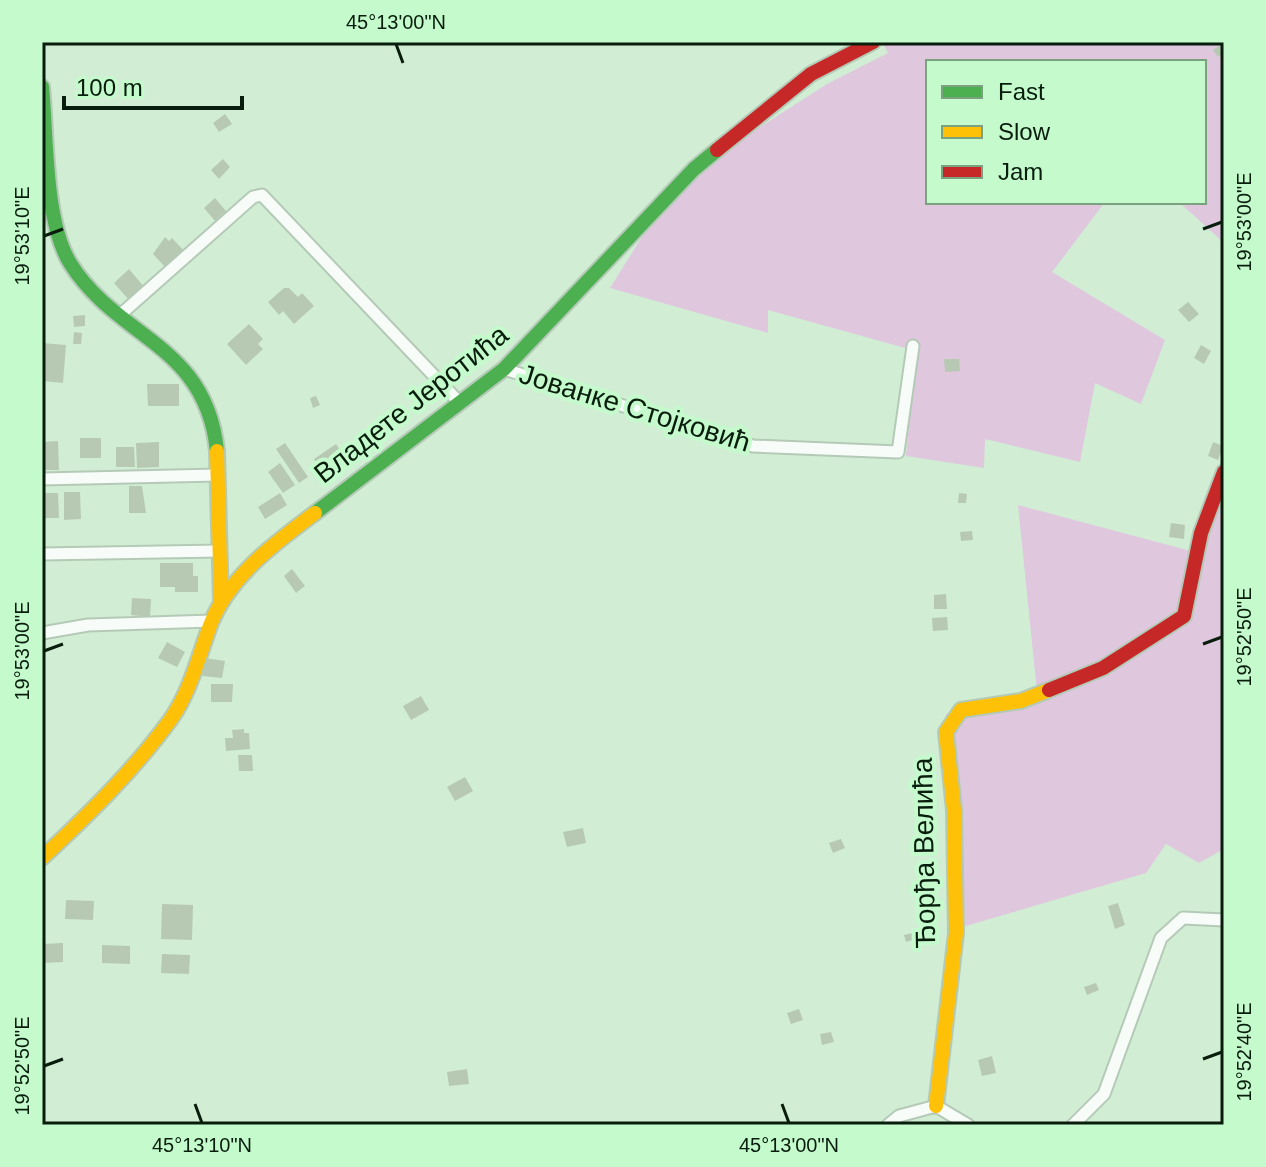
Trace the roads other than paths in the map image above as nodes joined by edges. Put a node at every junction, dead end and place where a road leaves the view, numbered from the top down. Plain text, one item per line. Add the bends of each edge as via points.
1 (873, 42) edge
2 (42, 87) edge
3 (120, 315) junction
4 (913, 346) dead end
5 (504, 369) junction
6 (459, 402) junction
7 (1224, 472) edge
8 (217, 475) junction
9 (42, 479) edge
10 (220, 551) junction
11 (42, 554) edge
12 (221, 603) junction
13 (212, 621) junction
14 (42, 633) edge
15 (42, 858) edge
16 (1224, 920) edge
17 (936, 1106) junction
18 (888, 1125) edge
19 (968, 1125) edge
20 (1073, 1125) edge

1 - 5 street, Владете Јеротића via 811,74 694,169
2 - 3 street via 63,247 76,272
3 - 6 street via 253,197 262,195
3 - 8 street via 187,372 207,401
4 - 5 street, Јованке Стојковић via 898,452 753,446
5 - 6 street, Владете Јеротића
6 - 12 street, Владете Јеротића via 283,537
7 - 17 street, Ђорђа Велића via 1201,533 1184,616 1103,668 1021,701 961,710 946,732 954,810 956,933
8 - 9 street
8 - 10 street
10 - 11 street
10 - 12 street
12 - 13 street, Владете Јеротића
13 - 14 street via 88,625
13 - 15 street, Владете Јеротића via 201,658 172,717 99,805
16 - 20 street via 1183,918 1161,938 1104,1094
17 - 18 street via 899,1116
17 - 19 street

